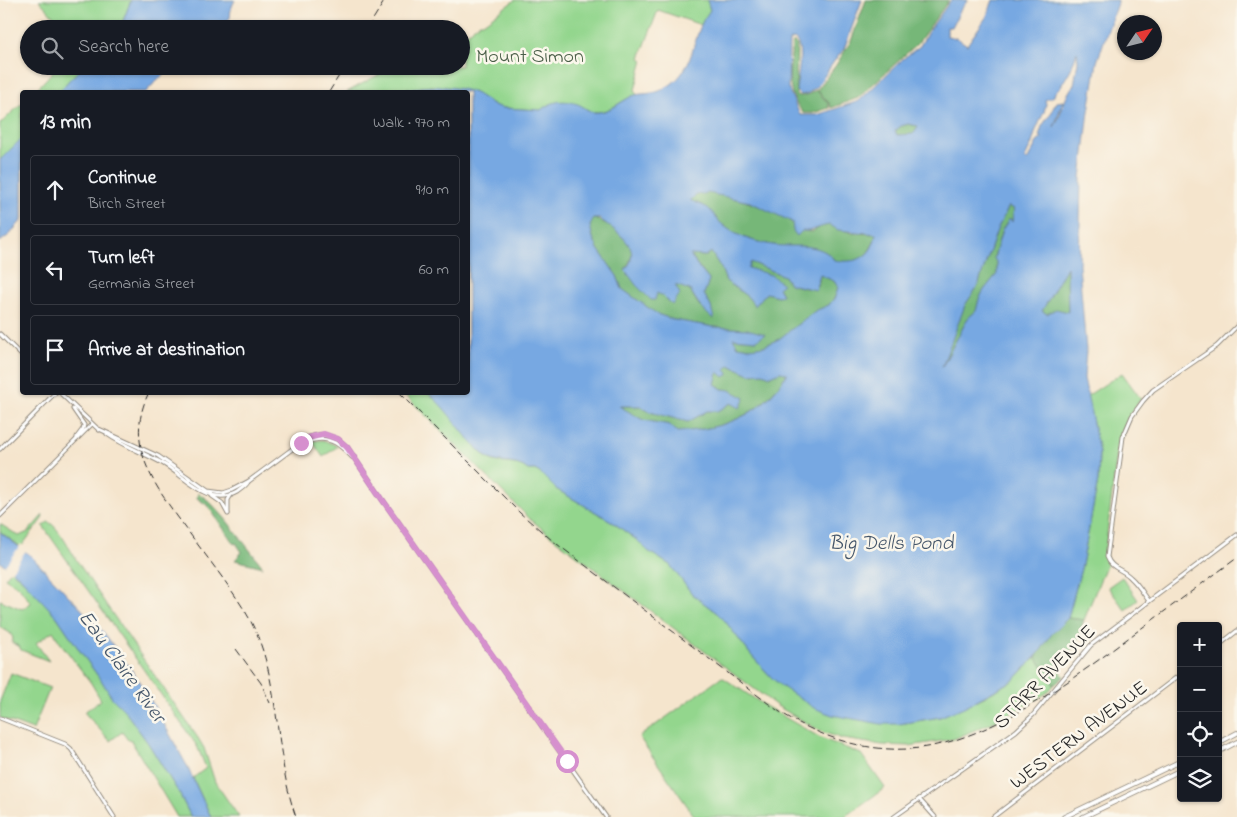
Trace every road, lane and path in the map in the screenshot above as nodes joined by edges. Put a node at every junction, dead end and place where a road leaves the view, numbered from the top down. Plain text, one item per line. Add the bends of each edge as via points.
1 (1237, 326) edge
2 (0, 334) edge
3 (20, 354) edge
4 (55, 395) edge
5 (61, 395) edge
6 (70, 404) junction
7 (92, 424) junction
8 (99, 430) junction
9 (77, 439) junction
10 (0, 449) edge
11 (248, 481) junction
12 (207, 493) junction
13 (234, 494) junction
14 (224, 495) junction
15 (0, 516) edge
16 (1237, 536) edge
17 (1147, 599) junction
18 (1237, 631) edge
19 (1222, 643) edge
20 (1177, 677) edge
21 (0, 718) edge
22 (1237, 733) edge
23 (1222, 741) edge
24 (1237, 742) edge
25 (1222, 750) edge
26 (1177, 763) edge
27 (1177, 772) edge
28 (919, 799) junction
29 (114, 817) edge
30 (606, 817) edge
31 (894, 817) edge
32 (935, 817) edge
33 (994, 817) edge
34 (1064, 817) edge
35 (1082, 817) edge

1 - 17 street via 1217,346 1153,390 1132,416 1123,438 1106,557 1110,564 1131,577
2 - 3 street
4 - 10 street
5 - 6 street
6 - 7 street
6 - 9 street via 84,424
7 - 8 street
7 - 9 street
8 - 12 street via 163,464
8 - 14 street via 158,456 208,490
9 - 15 street
11 - 13 street
11 - 14 street
11 - 30 street via 299,446 328,437 356,461
12 - 13 street via 220,501 228,514 228,499
12 - 14 street
13 - 14 street
16 - 17 street, STARR AVENUE
17 - 28 street, STARR AVENUE via 1090,645 1016,731
18 - 19 street
20 - 33 street, WESTERN AVENUE
21 - 29 street via 66,744
22 - 23 main road
24 - 25 main road
26 - 34 main road
27 - 35 main road
28 - 31 street, STARR AVENUE
28 - 32 street

